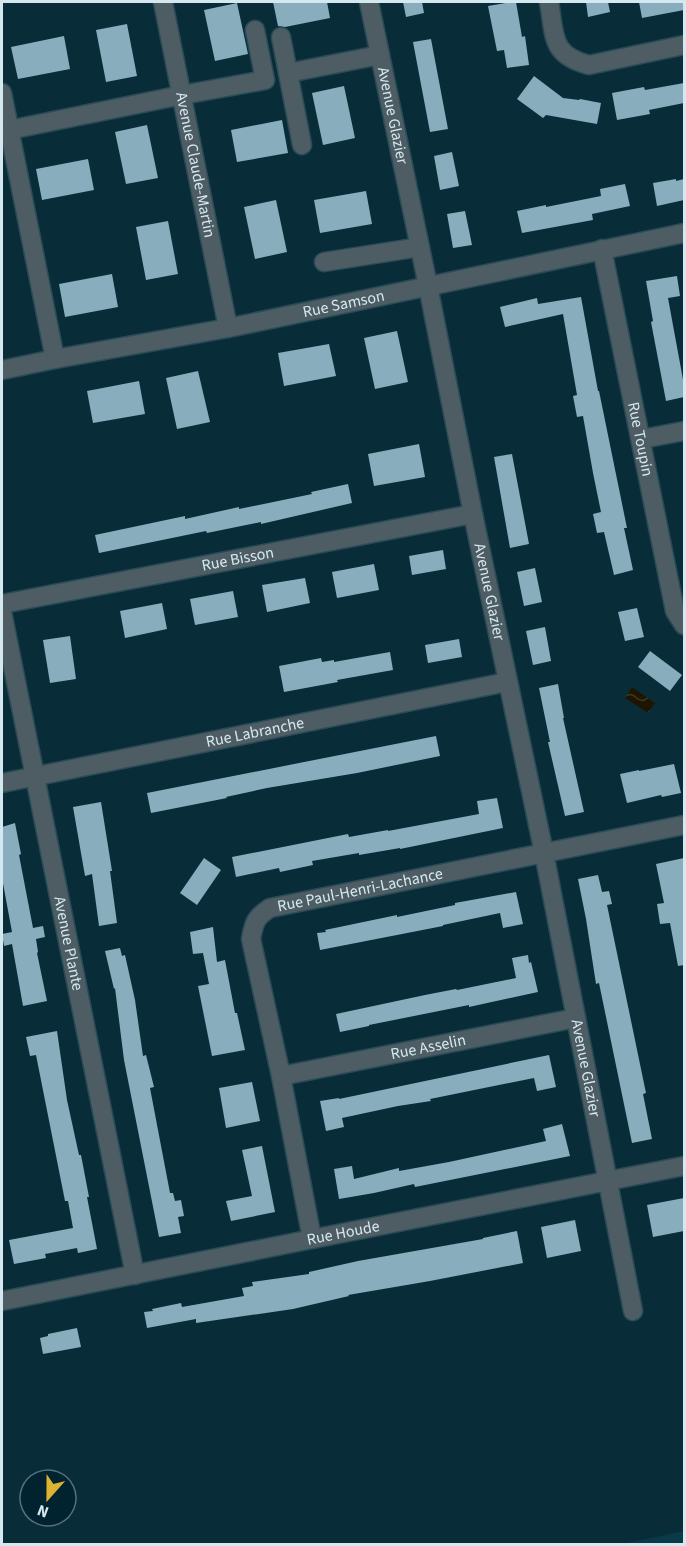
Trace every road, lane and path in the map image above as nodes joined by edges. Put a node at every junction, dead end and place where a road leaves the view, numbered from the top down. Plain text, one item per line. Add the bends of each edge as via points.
1 (163, 2) edge
2 (369, 2) edge
3 (549, 2) edge
4 (255, 30) dead end
5 (281, 37) dead end
6 (684, 45) edge
7 (380, 55) junction
8 (288, 73) junction
9 (2, 93) edge
10 (182, 95) junction
11 (9, 130) junction
12 (302, 145) dead end
13 (684, 233) edge
14 (420, 247) junction
15 (602, 249) junction
16 (324, 262) dead end
17 (428, 286) junction
18 (228, 328) junction
19 (55, 358) junction
20 (2, 370) edge
21 (684, 431) edge
22 (642, 439) junction
23 (473, 514) junction
24 (2, 604) edge
25 (2, 612) edge
26 (684, 625) edge
27 (507, 682) junction
28 (35, 777) junction
29 (2, 783) edge
30 (684, 825) edge
31 (544, 853) junction
32 (576, 1018) junction
33 (281, 1076) junction
34 (684, 1166) edge
35 (609, 1182) junction
36 (312, 1239) junction
37 (135, 1275) junction
38 (2, 1301) edge
39 (633, 1311) dead end

1 - 10 street, Avenue Claude-Martin
2 - 7 street, Avenue Glazier
3 - 6 street via 556,43 575,61 589,65
4 - 10 street via 265,80
5 - 8 street
7 - 8 street
7 - 14 street, Avenue Glazier
8 - 12 street
9 - 11 street
10 - 11 street
10 - 18 street, Avenue Claude-Martin
11 - 19 street
13 - 15 street, Rue Samson
14 - 16 street
14 - 17 street, Avenue Glazier
15 - 17 street, Rue Samson
15 - 22 street, Rue Toupin
17 - 18 street, Rue Samson
17 - 23 street, Avenue Glazier
18 - 19 street, Rue Samson
19 - 20 street, Rue Samson
21 - 22 street
22 - 26 street, Rue Toupin via 675,610
23 - 24 street, Rue Bisson
23 - 27 street, Avenue Glazier
25 - 28 street, Avenue Plante
27 - 28 street, Rue Labranche
27 - 31 street, Avenue Glazier
28 - 29 street, Rue Labranche
28 - 37 street, Avenue Plante
30 - 31 street, Rue Paul-Henri-Lachance
31 - 32 street, Avenue Glazier
31 - 33 street, Rue Paul-Henri-Lachance via 270,908 259,915 251,939
32 - 33 street, Rue Asselin
32 - 35 street, Avenue Glazier
33 - 36 street, Rue Paul-Henri-Lachance
34 - 35 street, Rue Houde
35 - 36 street, Rue Houde
35 - 39 street, Avenue Glazier
36 - 37 street, Rue Houde
37 - 38 street, Rue Houde

